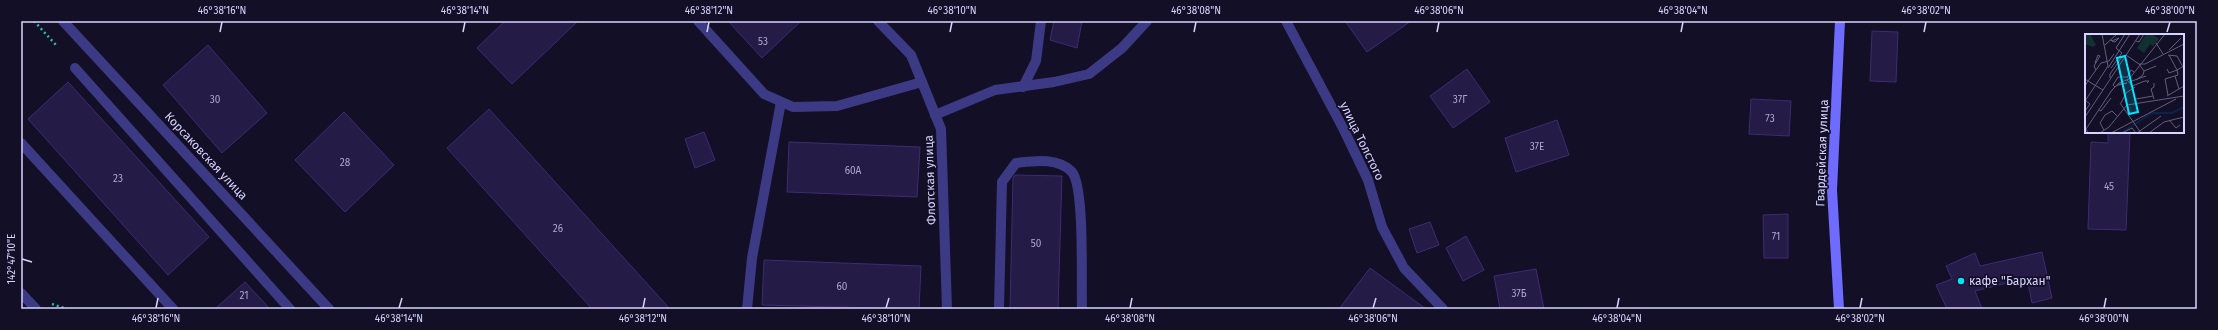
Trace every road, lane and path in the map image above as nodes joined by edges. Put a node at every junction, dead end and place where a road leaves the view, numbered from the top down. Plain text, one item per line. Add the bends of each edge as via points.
1 (34, 21) edge
2 (63, 21) edge
3 (698, 21) edge
4 (878, 21) edge
5 (1041, 21) edge
6 (1147, 21) edge
7 (1286, 21) edge
8 (1840, 21) edge
9 (56, 45) dead end
10 (75, 68) dead end
11 (922, 82) junction
12 (1022, 87) junction
13 (781, 102) junction
14 (935, 115) junction
15 (21, 143) edge
16 (21, 293) edge
17 (36, 309) edge
18 (173, 309) edge
19 (290, 309) edge
20 (330, 309) edge
21 (747, 309) edge
22 (947, 309) edge
23 (999, 309) edge
24 (1082, 309) edge
25 (1442, 309) edge
26 (1839, 309) edge

1 - 9 path
2 - 20 street, Корсаковская улица
3 - 13 street via 764,94
4 - 11 street, Флотская улица via 911,55
5 - 12 street via 1036,61
6 - 12 street via 1122,48 1090,74
7 - 25 street, улица Толстого via 1368,180 1382,227 1404,268
8 - 26 main road, Гвардейская улица via 1832,190
10 - 19 street
11 - 13 street via 837,106 793,107
11 - 14 street, Флотская улица
12 - 14 street via 995,90
13 - 21 street via 752,258
14 - 22 street, Флотская улица via 941,129
15 - 18 street
16 - 17 street
23 - 24 street via 1002,182 1016,163 1040,160 1059,164 1072,173 1080,194

